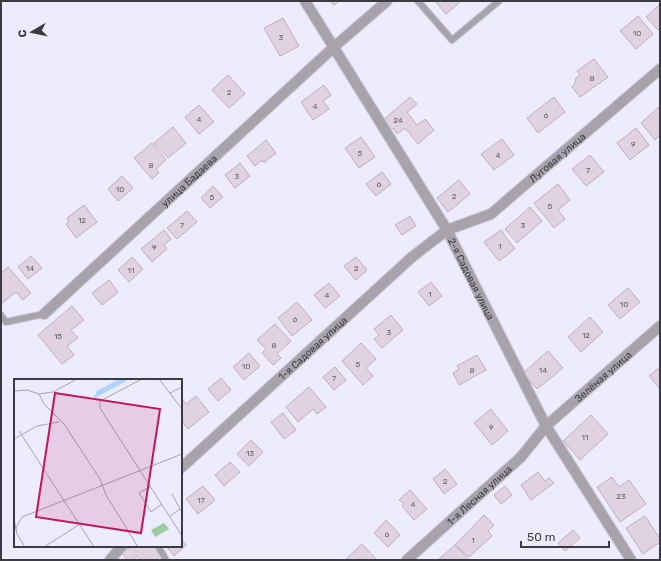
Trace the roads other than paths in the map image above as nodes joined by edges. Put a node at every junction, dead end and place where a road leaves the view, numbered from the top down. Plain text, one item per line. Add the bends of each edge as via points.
1 (305, 1) edge
2 (387, 1) edge
3 (418, 1) edge
4 (499, 1) edge
5 (334, 47) junction
6 (660, 70) edge
7 (447, 230) junction
8 (44, 314) joint
9 (1, 316) edge
10 (660, 326) edge
11 (546, 426) junction
12 (182, 467) edge
13 (121, 547) edge
14 (159, 547) edge
15 (110, 560) edge
16 (166, 560) edge
17 (407, 560) edge
18 (631, 560) edge

1 - 5 street, 2-я Садовая улица
2 - 5 street, улица Бадаева
3 - 4 lane via 452,40
5 - 7 street, 2-я Садовая улица
5 - 8 street, улица Бадаева
6 - 7 street, Луговая улица via 491,214
7 - 11 street, 2-я Садовая улица
7 - 12 street, 1-я Садовая улица via 412,257
8 - 9 lane via 6,322
10 - 11 street, Зелёная улица
11 - 17 street, 1-я Лесная улица via 521,457
11 - 18 street, 2-я Садовая улица
13 - 15 street
14 - 16 lane

